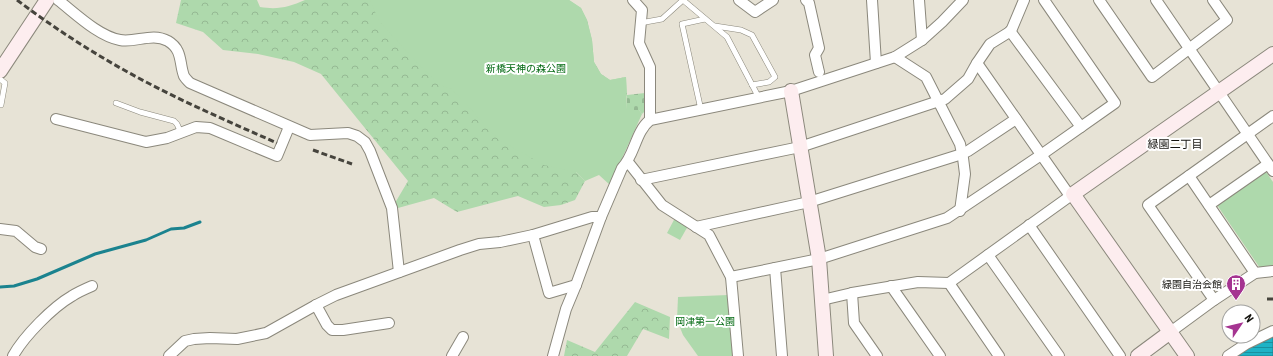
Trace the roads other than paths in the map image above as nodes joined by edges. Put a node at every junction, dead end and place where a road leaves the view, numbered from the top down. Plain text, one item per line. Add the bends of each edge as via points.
1 (47, 0) edge
2 (58, 0) edge
3 (633, 0) edge
4 (739, 0) edge
5 (773, 0) edge
6 (806, 0) edge
7 (872, 0) edge
8 (919, 0) edge
9 (963, 0) edge
10 (1024, 0) edge
11 (1044, 0) edge
12 (1099, 0) edge
13 (1156, 0) edge
14 (1213, 0) edge
15 (706, 19) junction
16 (640, 23) junction
17 (714, 26) junction
18 (1010, 31) junction
19 (922, 40) junction
20 (1189, 48) junction
21 (1273, 54) edge
22 (895, 57) junction
23 (876, 63) junction
24 (977, 63) junction
25 (0, 71) edge
26 (820, 77) junction
27 (0, 78) edge
28 (752, 85) junction
29 (791, 91) junction
30 (1218, 92) junction
31 (759, 98) junction
32 (938, 101) junction
33 (116, 103) dead end
34 (1, 105) dead end
35 (700, 110) junction
36 (1273, 116) edge
37 (1016, 118) junction
38 (56, 119) dead end
39 (650, 120) junction
40 (289, 127) junction
41 (1081, 127) junction
42 (181, 133) junction
43 (1247, 134) junction
44 (800, 147) junction
45 (962, 154) junction
46 (1041, 155) junction
47 (628, 162) junction
48 (1271, 167) edge
49 (1189, 176) junction
50 (641, 180) junction
51 (1072, 195) junction
52 (809, 202) junction
53 (1210, 205) junction
54 (960, 210) junction
55 (601, 217) junction
56 (1029, 225) junction
57 (696, 226) junction
58 (0, 229) edge
59 (533, 234) junction
60 (41, 250) dead end
61 (988, 255) junction
62 (819, 259) junction
63 (776, 268) junction
64 (399, 272) junction
65 (1273, 272) edge
66 (1255, 273) junction
67 (731, 277) junction
68 (949, 283) junction
69 (576, 285) junction
70 (92, 286) dead end
71 (891, 286) junction
72 (852, 293) junction
73 (822, 300) junction
74 (1214, 300) junction
75 (316, 305) junction
76 (389, 323) dead end
77 (1273, 331) edge
78 (1170, 332) junction
79 (463, 337) dead end
80 (13, 356) edge
81 (169, 356) edge
82 (452, 356) edge
83 (553, 356) edge
84 (738, 356) edge
85 (782, 356) edge
86 (826, 356) edge
87 (877, 356) edge
88 (940, 356) edge
89 (999, 356) edge
90 (1059, 356) edge
91 (1120, 356) edge
92 (1138, 356) edge
93 (1186, 356) edge
94 (1228, 356) edge

1 - 25 street
2 - 40 street via 101,33 117,40 157,37 168,41 177,50 184,75 190,83
3 - 16 street via 642,10
4 - 5 street via 755,12
6 - 26 street via 809,3 819,48 816,55
7 - 23 street
8 - 19 street
9 - 19 street
10 - 18 street
11 - 41 street via 1115,103
12 - 20 street via 1152,77
13 - 20 street
14 - 20 street via 1227,20
15 - 16 lane via 683,0 662,19
15 - 17 lane
15 - 35 lane via 682,24
16 - 39 street via 639,43 650,67
17 - 28 lane via 728,38
17 - 28 lane via 741,30 752,35 775,77 769,82
18 - 24 street via 990,44
18 - 41 street
19 - 22 street
20 - 30 street
21 - 30 street
22 - 23 street
22 - 32 street via 926,78
23 - 26 street
24 - 32 street via 968,79 945,99
24 - 37 street
26 - 29 street
27 - 34 lane via 5,83
28 - 31 lane
29 - 31 street
29 - 44 street
30 - 43 street
30 - 51 street
31 - 35 street
32 - 44 street
32 - 45 street via 960,144
33 - 42 lane via 174,121
35 - 39 street
36 - 43 street
37 - 45 street
37 - 46 street
38 - 42 street via 146,142
39 - 47 street via 644,125
40 - 42 street via 277,156 210,128 196,128
40 - 64 street via 310,135 348,133 365,142 392,208
41 - 46 street
43 - 48 street
43 - 49 street
44 - 50 street
44 - 52 street
45 - 52 street
45 - 54 street via 965,174
46 - 51 street
46 - 54 street
47 - 50 street
47 - 55 street via 622,168
48 - 53 street
49 - 53 street
49 - 74 street via 1148,205
50 - 57 street via 662,205
51 - 56 street
51 - 78 street
52 - 57 street
52 - 62 street
53 - 66 street
54 - 62 street via 947,218
55 - 59 street via 592,217
55 - 69 street
56 - 61 street
56 - 91 street
57 - 67 street via 709,235
58 - 60 street via 16,231
59 - 64 street via 479,244
59 - 69 street via 549,293
61 - 68 street
61 - 90 street
62 - 63 street
62 - 73 street
63 - 67 street
63 - 85 street
64 - 75 street
65 - 66 street
66 - 74 street
67 - 84 street
68 - 71 street via 918,282
68 - 89 street
69 - 83 street via 566,309
70 - 80 street via 71,296 57,308 28,336
71 - 72 street
71 - 88 street
72 - 73 street
72 - 87 street via 854,323
73 - 86 street
74 - 78 street
75 - 76 street via 332,330
75 - 81 street via 266,333 237,339 189,340
77 - 94 street
78 - 92 street
78 - 93 street
79 - 82 street

